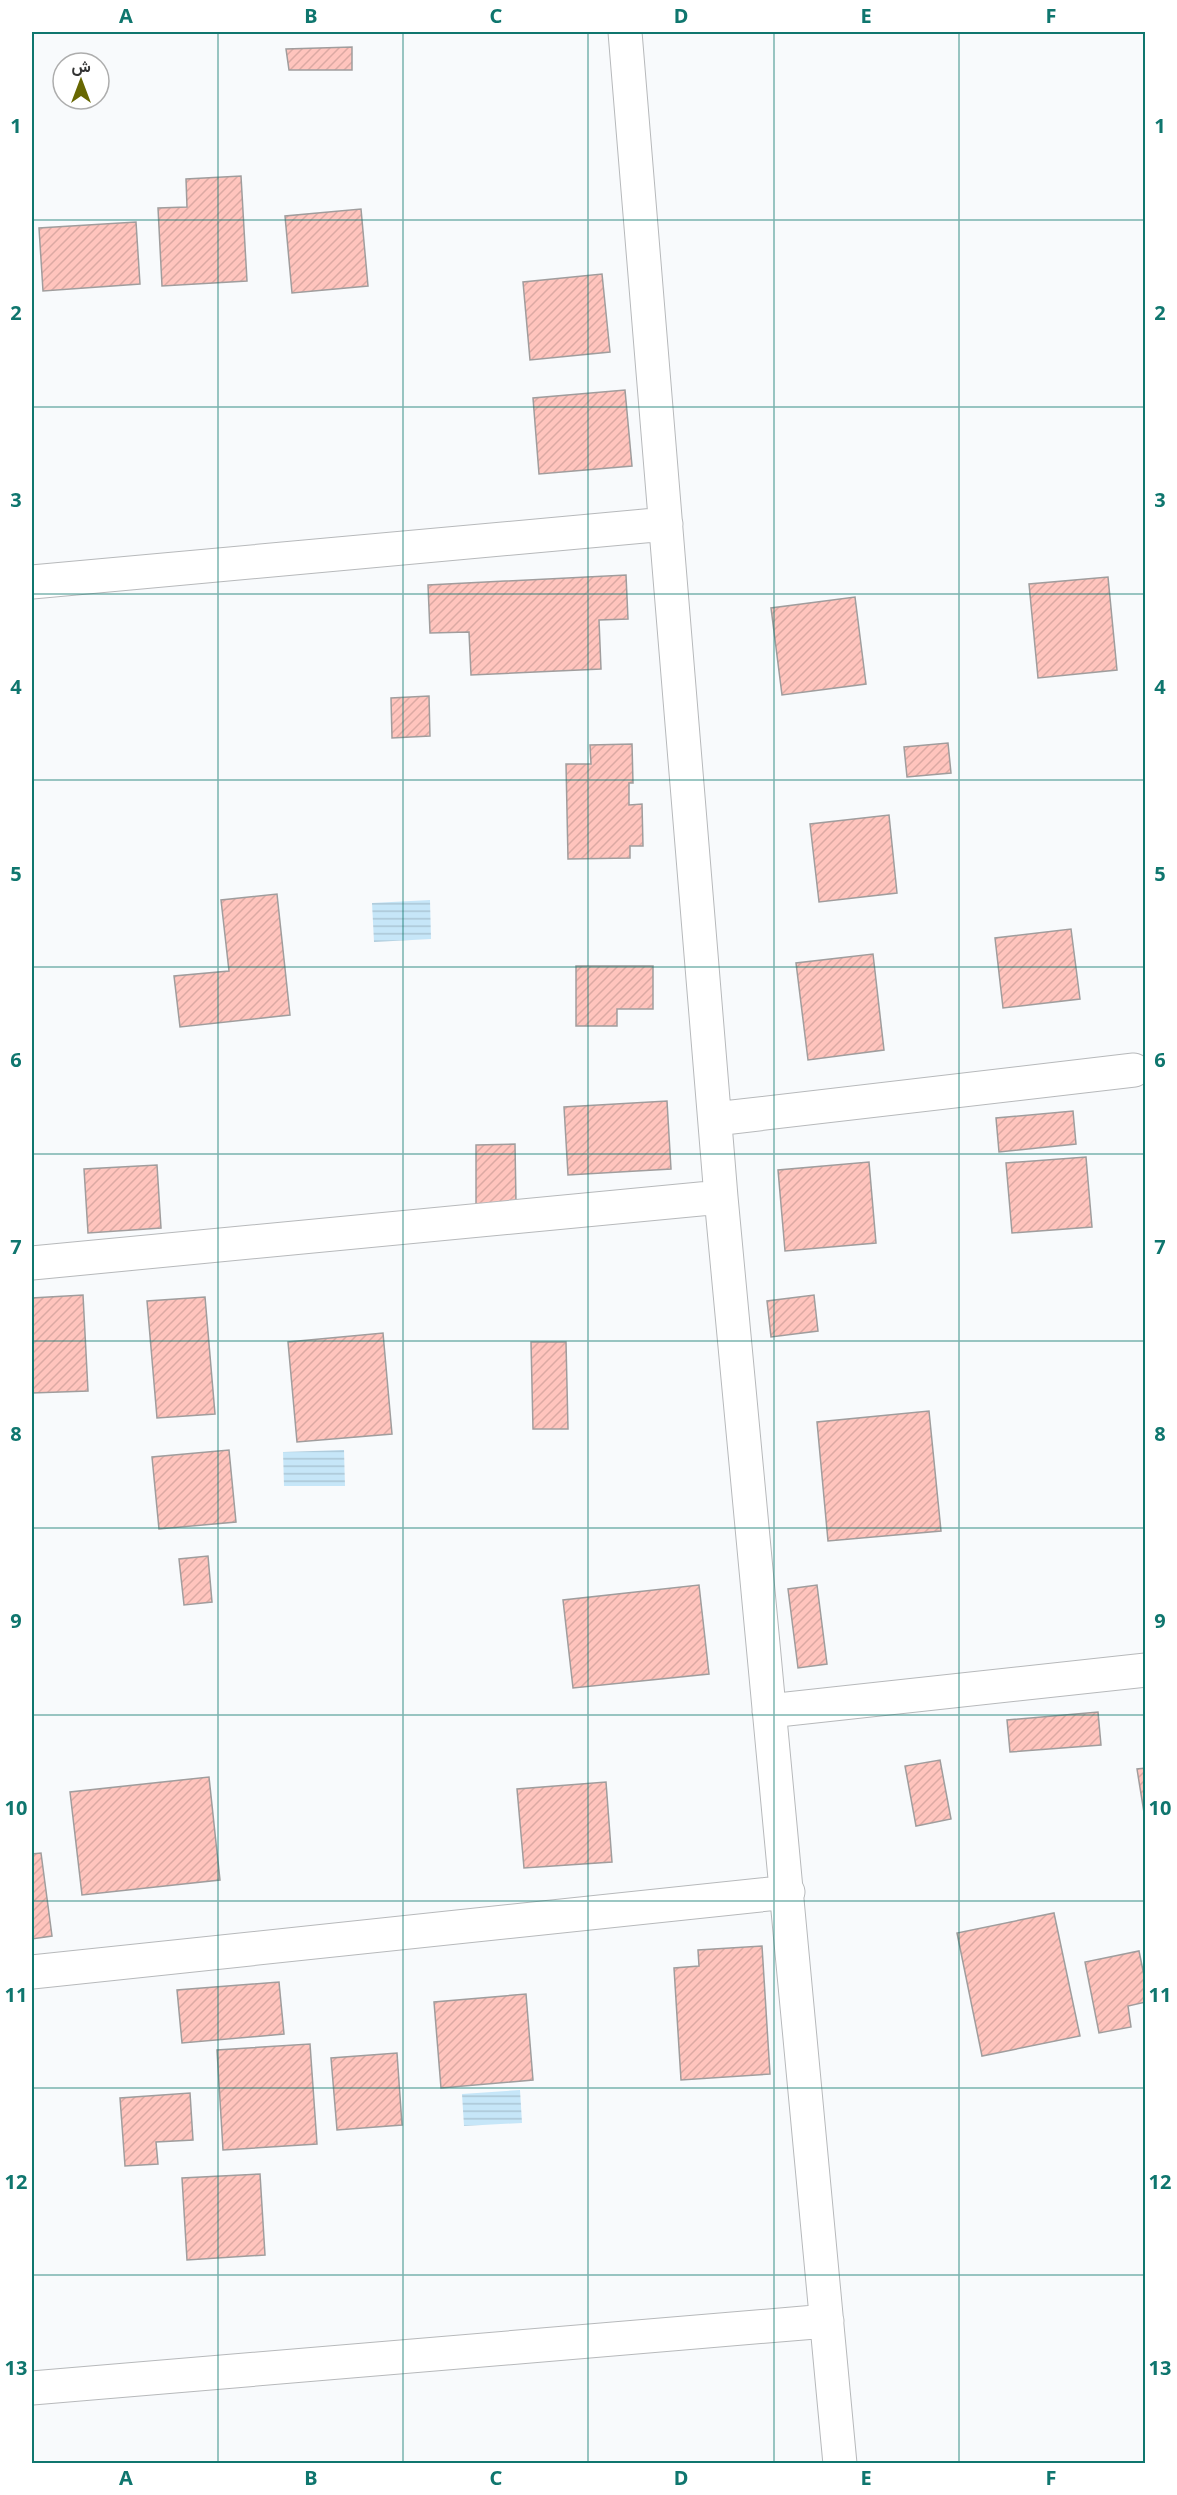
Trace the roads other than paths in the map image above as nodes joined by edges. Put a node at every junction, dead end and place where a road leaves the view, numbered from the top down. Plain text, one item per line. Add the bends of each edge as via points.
1 (625, 32) edge
2 (666, 524) junction
3 (32, 582) edge
4 (1134, 1070) dead end
5 (715, 1119) junction
6 (721, 1197) junction
7 (32, 1263) edge
8 (1146, 1670) edge
9 (769, 1711) junction
10 (788, 1892) junction
11 (32, 1972) edge
12 (827, 2320) junction
13 (32, 2388) edge
14 (840, 2463) edge

1 - 2 street
2 - 3 street
2 - 5 street
4 - 5 street
5 - 6 street
6 - 7 street
6 - 9 street
8 - 9 street
9 - 10 street
10 - 11 street
10 - 12 street
12 - 13 street
12 - 14 street

